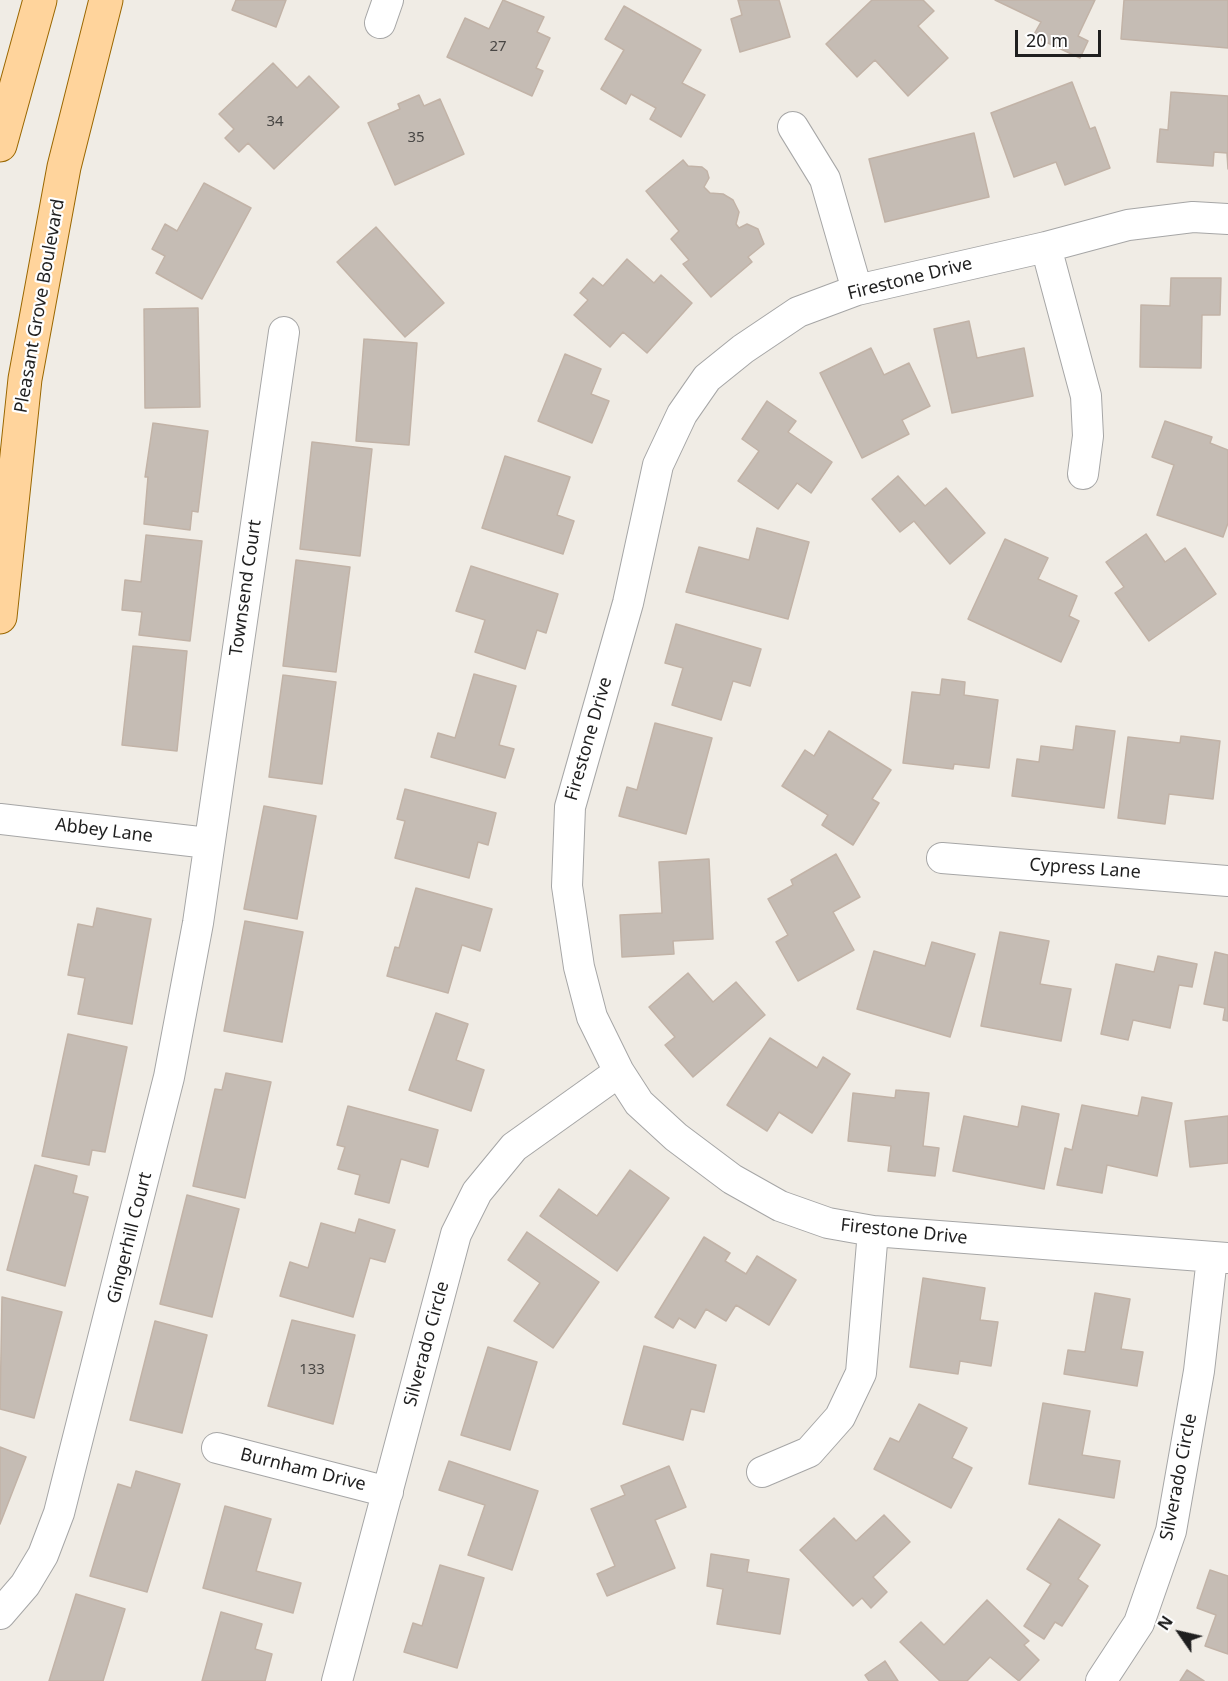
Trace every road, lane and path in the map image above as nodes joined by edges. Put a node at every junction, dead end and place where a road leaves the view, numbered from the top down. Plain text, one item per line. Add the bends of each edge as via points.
1 (40, 0) edge
2 (102, 5) edge
3 (793, 127) dead end
4 (0, 145) edge
5 (1228, 219) edge
6 (1046, 247) junction
7 (857, 290) junction
8 (284, 332) dead end
9 (1083, 474) dead end
10 (0, 617) edge
11 (0, 819) edge
12 (208, 843) junction
13 (942, 858) dead end
14 (1228, 881) edge
15 (619, 1072) junction
16 (873, 1231) junction
17 (1220, 1258) edge
18 (217, 1448) dead end
19 (762, 1472) dead end
20 (388, 1491) junction
21 (0, 1614) edge
22 (338, 1681) edge
23 (1101, 1681) edge

1 - 4 main road
2 - 10 main road, Pleasant Grove Boulevard via 64,167 26,379
3 - 7 street via 825,179
5 - 6 street, Firestone Drive via 1193,217 1128,225
6 - 7 street, Firestone Drive
6 - 9 street via 1086,396 1088,436
7 - 15 street, Firestone Drive via 798,312 707,378 682,414 658,465 628,603 570,807 567,886 579,968 592,1017
8 - 12 street, Townsend Court
11 - 12 street, Abbey Lane
12 - 21 street, Gingerhill Court via 198,923 169,1077 59,1513 25,1585
13 - 14 street, Cypress Lane
15 - 16 street, Firestone Drive via 639,1103 732,1179 780,1206 828,1223
15 - 20 street, Silverado Circle via 514,1147 477,1192 456,1234
16 - 17 street, Firestone Drive
16 - 19 street via 861,1373 840,1418 810,1452
17 - 23 street, Silverado Circle via 1171,1531 1139,1623
18 - 20 street, Burnham Drive
20 - 22 street, Silverado Circle

